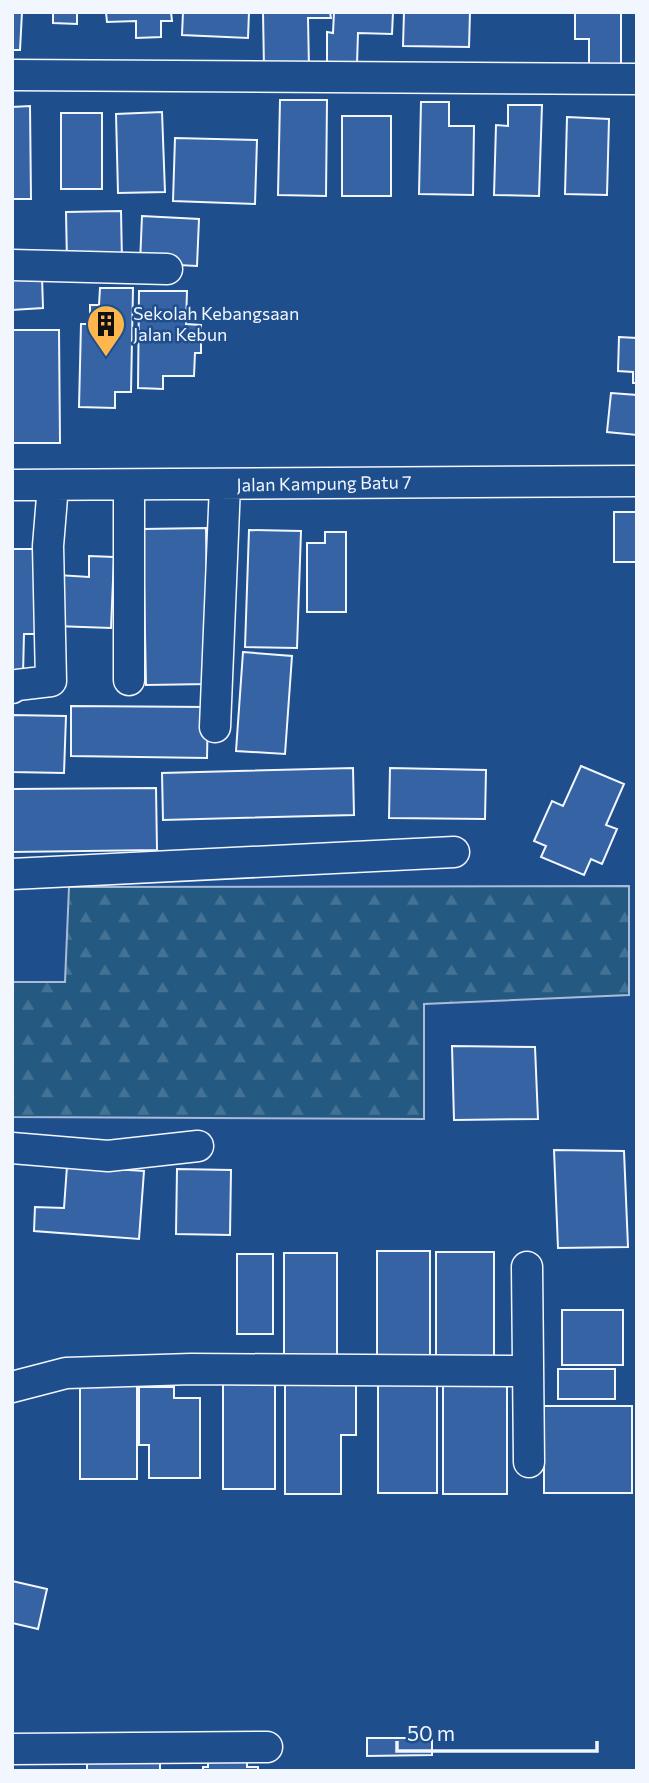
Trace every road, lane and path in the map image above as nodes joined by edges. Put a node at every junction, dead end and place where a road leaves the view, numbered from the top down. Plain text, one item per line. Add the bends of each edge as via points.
1 (12, 75) edge
2 (637, 79) edge
3 (12, 265) edge
4 (167, 269) dead end
5 (637, 481) edge
6 (12, 485) edge
7 (53, 485) junction
8 (225, 485) junction
9 (129, 486) junction
10 (129, 680) dead end
11 (12, 688) edge
12 (215, 727) dead end
13 (454, 852) dead end
14 (12, 874) edge
15 (198, 1146) dead end
16 (12, 1148) edge
17 (527, 1267) dead end
18 (527, 1371) junction
19 (12, 1387) edge
20 (529, 1462) dead end
21 (267, 1746) dead end
22 (12, 1749) edge

1 - 2 street
3 - 4 street
5 - 8 street, Jalan Kampung Batu 7
6 - 7 street, Jalan Kampung Batu 7
7 - 9 street, Jalan Kampung Batu 7
7 - 11 street via 48,546 51,681
8 - 9 street, Jalan Kampung Batu 7
8 - 12 street
9 - 10 street
13 - 14 street
15 - 16 street via 108,1156
17 - 18 street
18 - 19 street via 191,1369 66,1373
18 - 20 street
21 - 22 street

